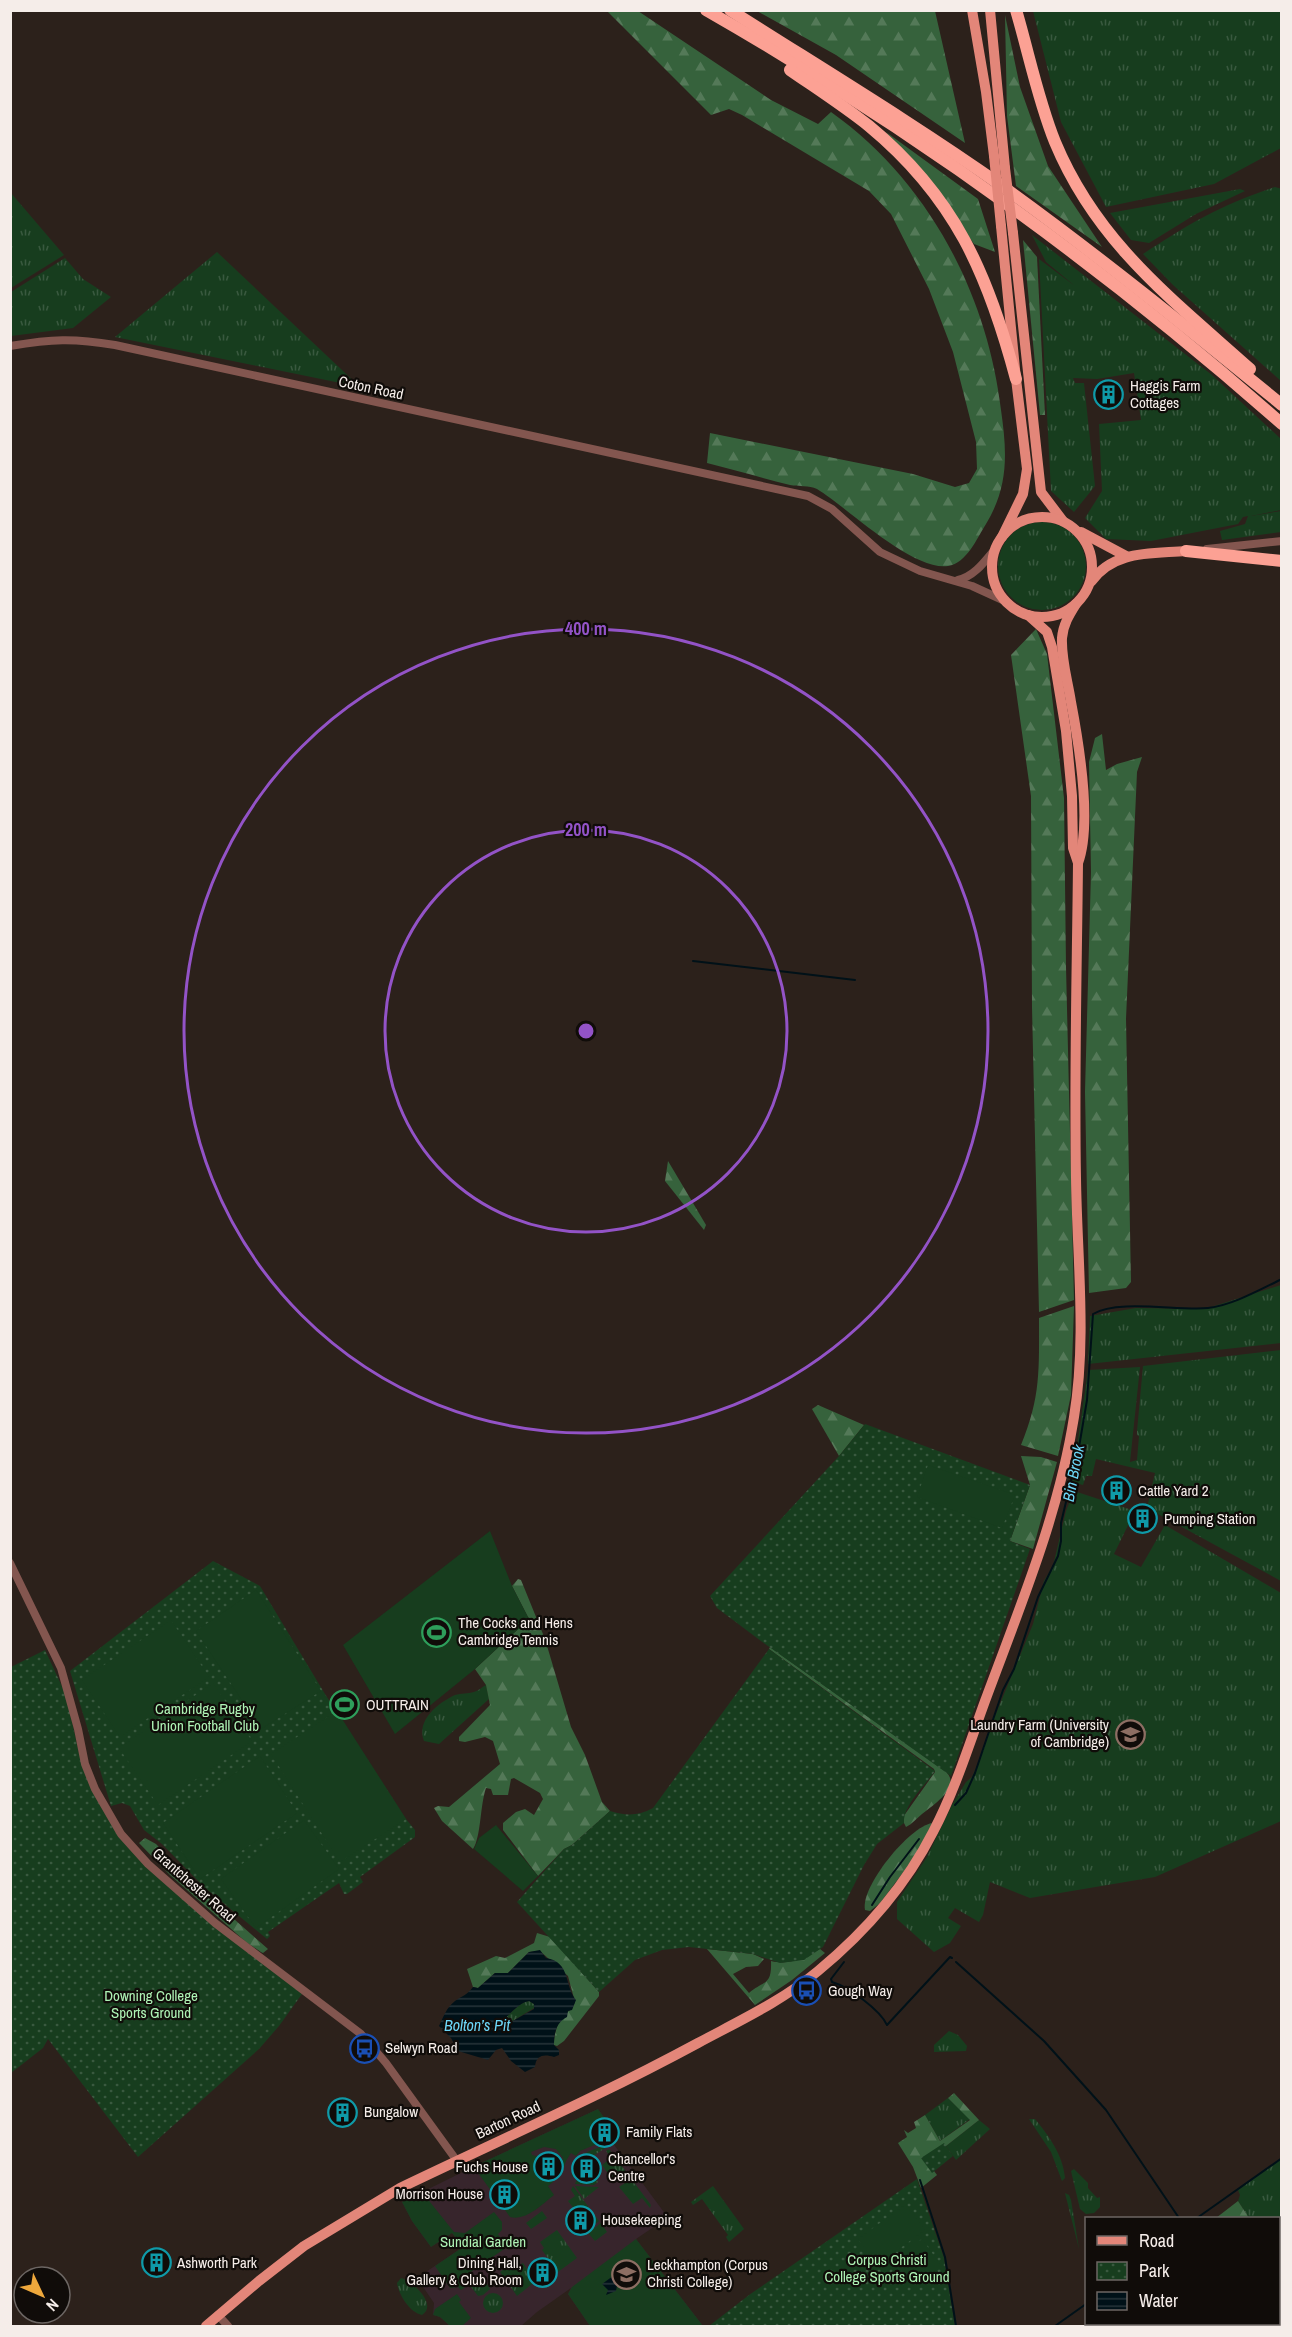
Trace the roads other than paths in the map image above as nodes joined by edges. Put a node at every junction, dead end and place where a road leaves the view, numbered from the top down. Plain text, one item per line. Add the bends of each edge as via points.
1 (730, 10) edge
2 (972, 10) edge
3 (990, 10) edge
4 (1016, 10) edge
5 (709, 12) edge
6 (10, 346) edge
7 (1016, 379) junction
8 (1281, 403) edge
9 (1281, 424) edge
10 (1063, 521) junction
11 (1078, 531) junction
12 (1002, 537) junction
13 (1281, 542) edge
14 (996, 548) junction
15 (1186, 551) junction
16 (1126, 556) junction
17 (1281, 561) edge
18 (954, 580) junction
19 (1089, 585) junction
20 (1007, 602) junction
21 (1076, 604) junction
22 (1028, 615) junction
23 (1078, 863) junction
24 (10, 1563) edge
25 (457, 2161) junction
26 (218, 2316) junction
27 (206, 2326) edge
28 (228, 2326) edge

1 - 8 highway via 1000,185 1133,284
2 - 7 main road, bridge via 994,156
3 - 10 main road, bridge via 1041,492
4 - 8 highway via 1052,132 1091,209 1121,250 1271,388
5 - 7 highway via 869,126 933,191 965,240 983,277
5 - 9 highway via 838,90 1022,215 1174,331
6 - 18 street, Coton Road via 62,339 103,343 808,496 832,509 880,552 920,571
7 - 12 main road via 1027,478
10 - 11 main road
10 - 12 main road via 1030,518
11 - 16 main road
11 - 19 main road via 1092,558
12 - 14 main road
13 - 15 street
14 - 18 street via 973,573
14 - 20 main road via 993,578
15 - 16 main road
15 - 17 highway
16 - 19 main road via 1100,570
18 - 20 street, Coton Road
19 - 21 main road
20 - 22 main road
21 - 22 main road via 1053,616
21 - 23 main road via 1062,637 1081,772 1084,848
22 - 23 main road via 1047,632 1052,647 1066,731 1073,848
23 - 25 main road, Barton Road via 1074,1038 1079,1356 1075,1415 1060,1486 1019,1609 937,1825 892,1895 866,1927 814,1975 765,2008 639,2075
24 - 25 street, Grantchester Road via 61,1668 85,1764 121,1834 148,1864 215,1923 361,2034
25 - 26 main road, Barton Road via 400,2188 324,2233
26 - 27 main road, Barton Road
26 - 28 street

